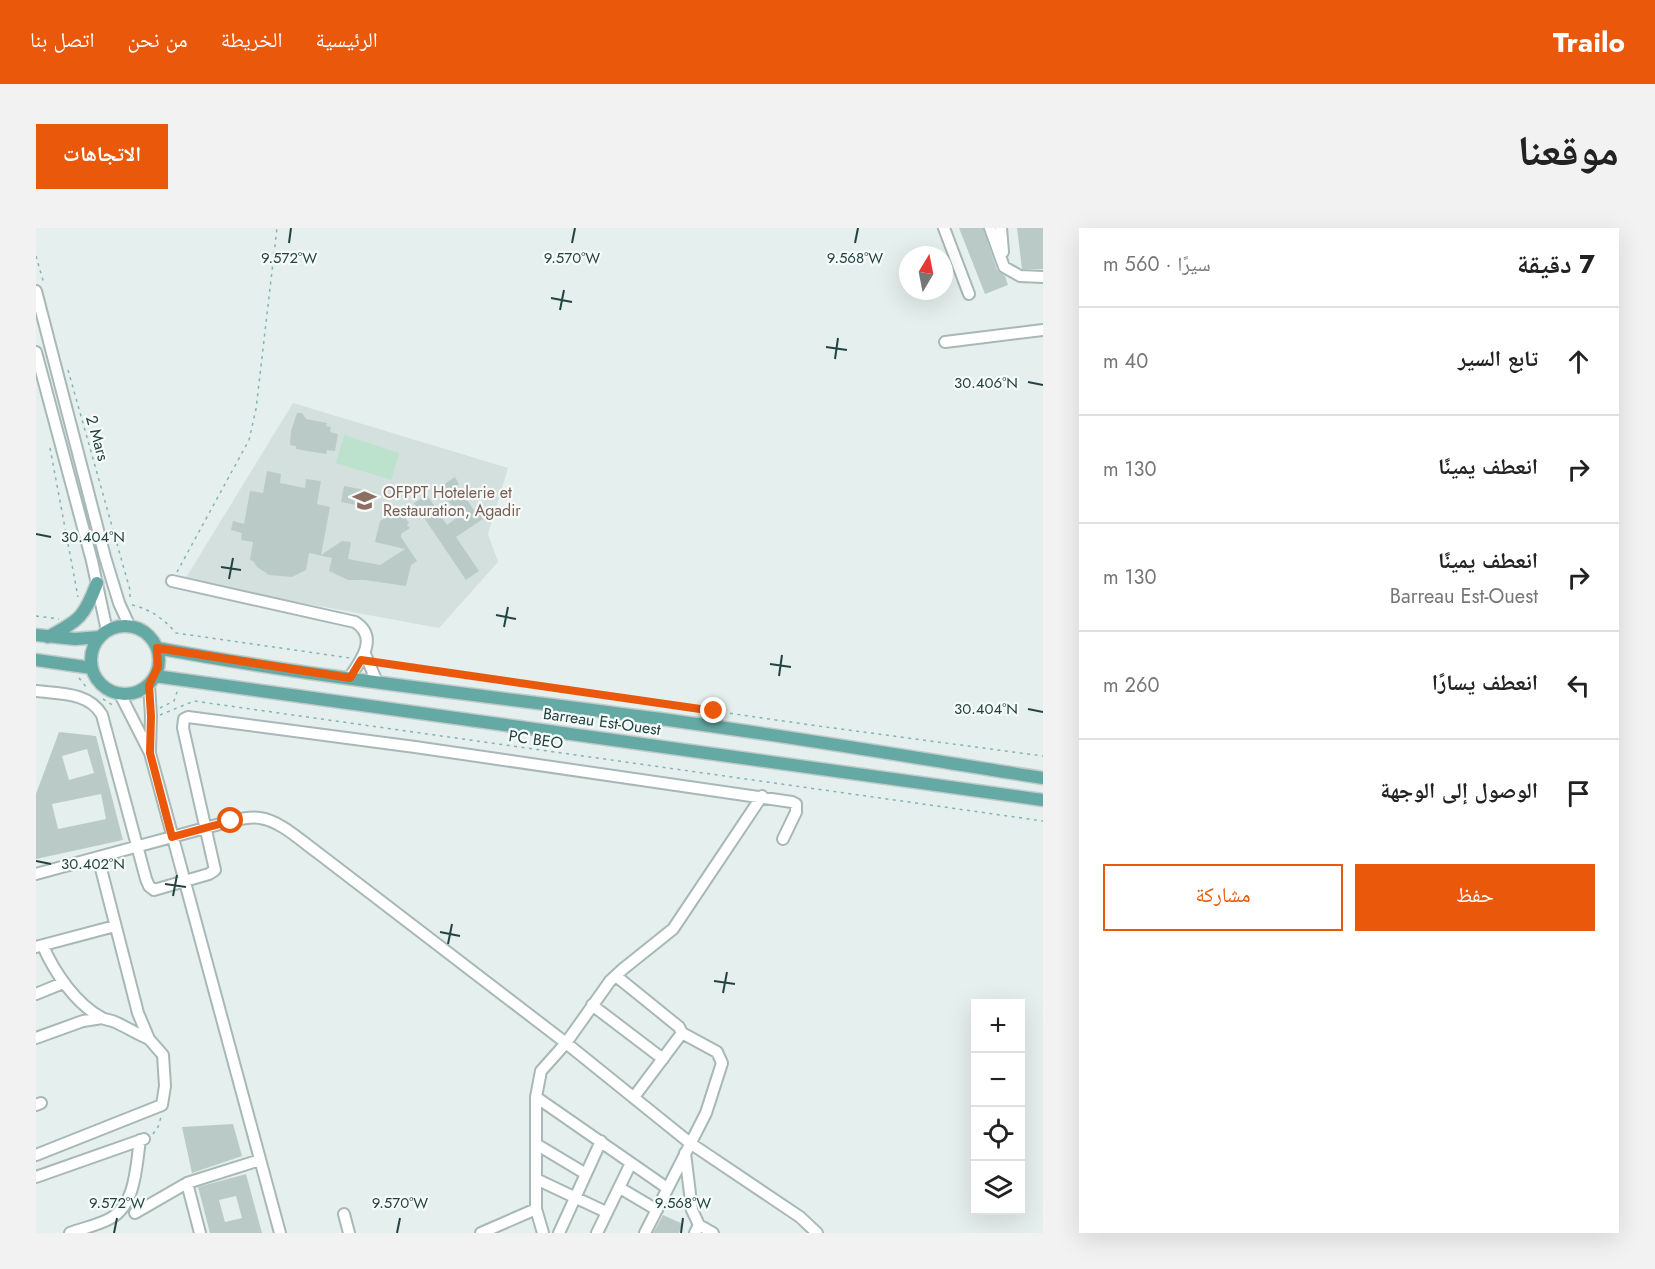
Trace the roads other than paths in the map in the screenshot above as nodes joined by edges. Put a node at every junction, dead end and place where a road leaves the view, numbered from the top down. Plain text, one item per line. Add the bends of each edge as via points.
1 (944, 228) edge
2 (990, 228) edge
3 (1001, 228) edge
4 (1004, 267) junction
5 (1043, 277) edge
6 (41, 291) edge
7 (969, 294) dead end
8 (1043, 330) edge
9 (945, 342) dead end
10 (36, 352) edge
11 (172, 580) road end
12 (97, 583) junction
13 (129, 627) junction
14 (104, 634) junction
15 (42, 636) edge
16 (157, 648) junction
17 (365, 658) junction
18 (36, 660) edge
19 (92, 668) junction
20 (350, 678) junction
21 (152, 680) junction
22 (377, 682) junction
23 (36, 691) edge
24 (120, 694) junction
25 (150, 753) junction
26 (1043, 777) edge
27 (762, 796) junction
28 (1043, 800) edge
29 (206, 828) junction
30 (172, 837) junction
31 (783, 839) dead end
32 (137, 848) junction
33 (98, 857) junction
34 (36, 874) edge
35 (184, 882) junction
36 (115, 926) junction
37 (39, 946) edge
38 (616, 976) junction
39 (63, 983) junction
40 (36, 994) edge
41 (592, 1005) junction
42 (102, 1018) junction
43 (682, 1033) junction
44 (36, 1038) edge
45 (149, 1039) junction
46 (566, 1043) junction
47 (663, 1059) junction
48 (536, 1097) junction
49 (634, 1097) junction
50 (601, 1141) junction
51 (536, 1144) junction
52 (687, 1148) junction
53 (36, 1155) edge
54 (260, 1160) junction
55 (631, 1163) junction
56 (586, 1174) junction
57 (36, 1178) edge
58 (536, 1179) junction
59 (187, 1183) junction
60 (620, 1188) junction
61 (668, 1188) junction
62 (576, 1197) junction
63 (536, 1209) junction
64 (657, 1209) junction
65 (606, 1212) junction
66 (135, 1213) dead end
67 (344, 1214) dead end
68 (697, 1229) edge
69 (811, 1231) edge
70 (70, 1233) edge
71 (200, 1233) edge
72 (280, 1233) edge
73 (349, 1233) edge
74 (481, 1233) edge
75 (543, 1233) edge
76 (559, 1233) edge
77 (597, 1233) edge
78 (645, 1233) edge
79 (713, 1233) edge

1 - 7 street
2 - 4 street
3 - 4 street
4 - 5 street via 1020,276
6 - 13 street via 107,566
8 - 9 street
10 - 12 street
11 - 17 street via 355,622 366,632
12 - 14 street
12 - 15 main road via 82,616 69,626
13 - 14 main road
13 - 16 main road via 147,634
14 - 15 main road via 83,639
14 - 19 main road via 92,651
16 - 20 main road, Barreau Est-Ouest
16 - 21 main road via 158,667
17 - 20 street
17 - 22 street
18 - 19 main road
19 - 24 main road via 102,686
20 - 22 main road, Barreau Est-Ouest
21 - 24 main road via 140,691
21 - 25 street
21 - 28 main road, Barreau Est-Ouest via 182,680
22 - 26 main road, Barreau Est-Ouest via 648,717
23 - 32 street via 81,697 98,708
24 - 25 street
25 - 30 street
27 - 29 street via 188,717 183,728
27 - 31 street via 796,804
27 - 38 street via 673,929
29 - 30 street
29 - 35 street via 215,870
29 - 46 street via 251,817 277,824
30 - 32 street
30 - 35 street
32 - 33 street
32 - 35 street via 152,889
33 - 34 street
33 - 36 street
35 - 54 street
36 - 37 street
36 - 45 street via 138,1013
37 - 39 street
38 - 41 street
38 - 43 street
39 - 40 street
39 - 42 street
41 - 46 street
41 - 47 street
42 - 44 street
42 - 45 street
43 - 47 street
43 - 52 street via 717,1052 722,1063 706,1113
45 - 53 street via 163,1055 162,1105
46 - 48 street via 541,1071
46 - 49 street
47 - 49 street
48 - 50 street
48 - 51 street
49 - 52 street
50 - 55 street
50 - 56 street
51 - 56 street
51 - 58 street
52 - 61 street
52 - 68 street
52 - 69 street via 800,1217
54 - 59 street
54 - 72 street
55 - 60 street
55 - 61 street
56 - 62 street
57 - 70 street via 142,1140 131,1192 120,1212 109,1220
58 - 62 street
58 - 63 street
59 - 66 street
59 - 71 street
60 - 64 street
60 - 65 street
61 - 64 street
62 - 65 street
62 - 76 street
63 - 74 street
63 - 75 street
64 - 78 street
65 - 77 street
67 - 73 street
68 - 79 street

